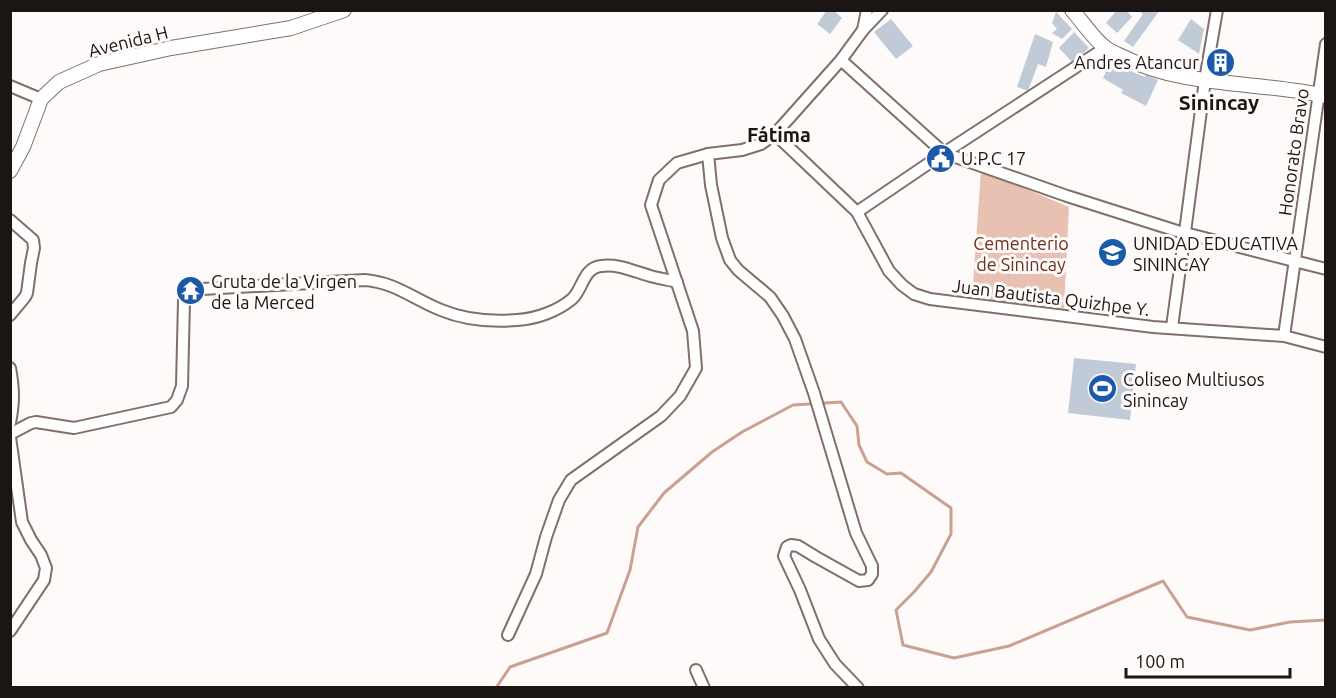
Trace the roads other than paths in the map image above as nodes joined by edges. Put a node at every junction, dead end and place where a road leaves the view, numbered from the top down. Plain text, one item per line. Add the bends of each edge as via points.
1 (344, 10) edge
2 (867, 10) edge
3 (882, 10) edge
4 (1072, 10) edge
5 (1217, 10) edge
6 (863, 30) junction
7 (1326, 44) edge
8 (1105, 48) junction
9 (841, 60) junction
10 (1205, 80) junction
11 (10, 86) edge
12 (1322, 95) edge
13 (40, 99) junction
14 (776, 134) junction
15 (944, 153) junction
16 (708, 154) junction
17 (10, 171) edge
18 (856, 212) junction
19 (10, 220) edge
20 (1185, 232) junction
21 (1294, 260) junction
22 (1326, 268) edge
23 (677, 282) junction
24 (10, 315) edge
25 (1172, 327) junction
26 (1284, 336) junction
27 (1326, 347) edge
28 (10, 368) edge
29 (10, 423) edge
30 (10, 435) edge
31 (10, 631) edge
32 (508, 635) dead end
33 (696, 670) dead end
34 (704, 687) edge
35 (858, 687) edge

1 - 13 street, Avenida H via 291,28 99,64 58,82
2 - 6 street
3 - 6 street
4 - 8 street
5 - 10 street
6 - 9 street
7 - 12 street, Honorato Bravo
8 - 10 street via 1160,72
8 - 15 street
9 - 14 street
9 - 15 street
10 - 12 street
10 - 20 street
11 - 13 street
12 - 21 street, Honorato Bravo
13 - 17 street, Avenida H
14 - 16 street via 742,150
14 - 18 street, Juan Bautista Quizhpe Y.
15 - 18 street
15 - 20 street
16 - 23 street via 677,163 659,180 651,205
16 - 35 street via 713,196 730,260 770,297 795,339 856,533 872,566 868,580 859,581 798,546 787,547 784,556 819,639 835,664
18 - 25 street, Juan Bautista Quizhpe Y. via 889,271 914,294
19 - 24 street via 33,240 34,248 27,293
20 - 21 street
20 - 25 street
21 - 22 street
21 - 26 street, Honorato Bravo
23 - 30 street via 614,266 598,266 585,275 574,297 563,305 519,320 461,317 395,287 365,280 202,290 184,301 182,386 171,407 74,428 36,422
23 - 32 street via 693,331 696,368 680,396 661,416 571,480 559,500 536,574
25 - 26 street, Juan Bautista Quizhpe Y.
26 - 27 street, Juan Bautista Quizhpe Y.
28 - 29 street via 14,408
30 - 31 street via 22,522 46,568 44,580
33 - 34 street

